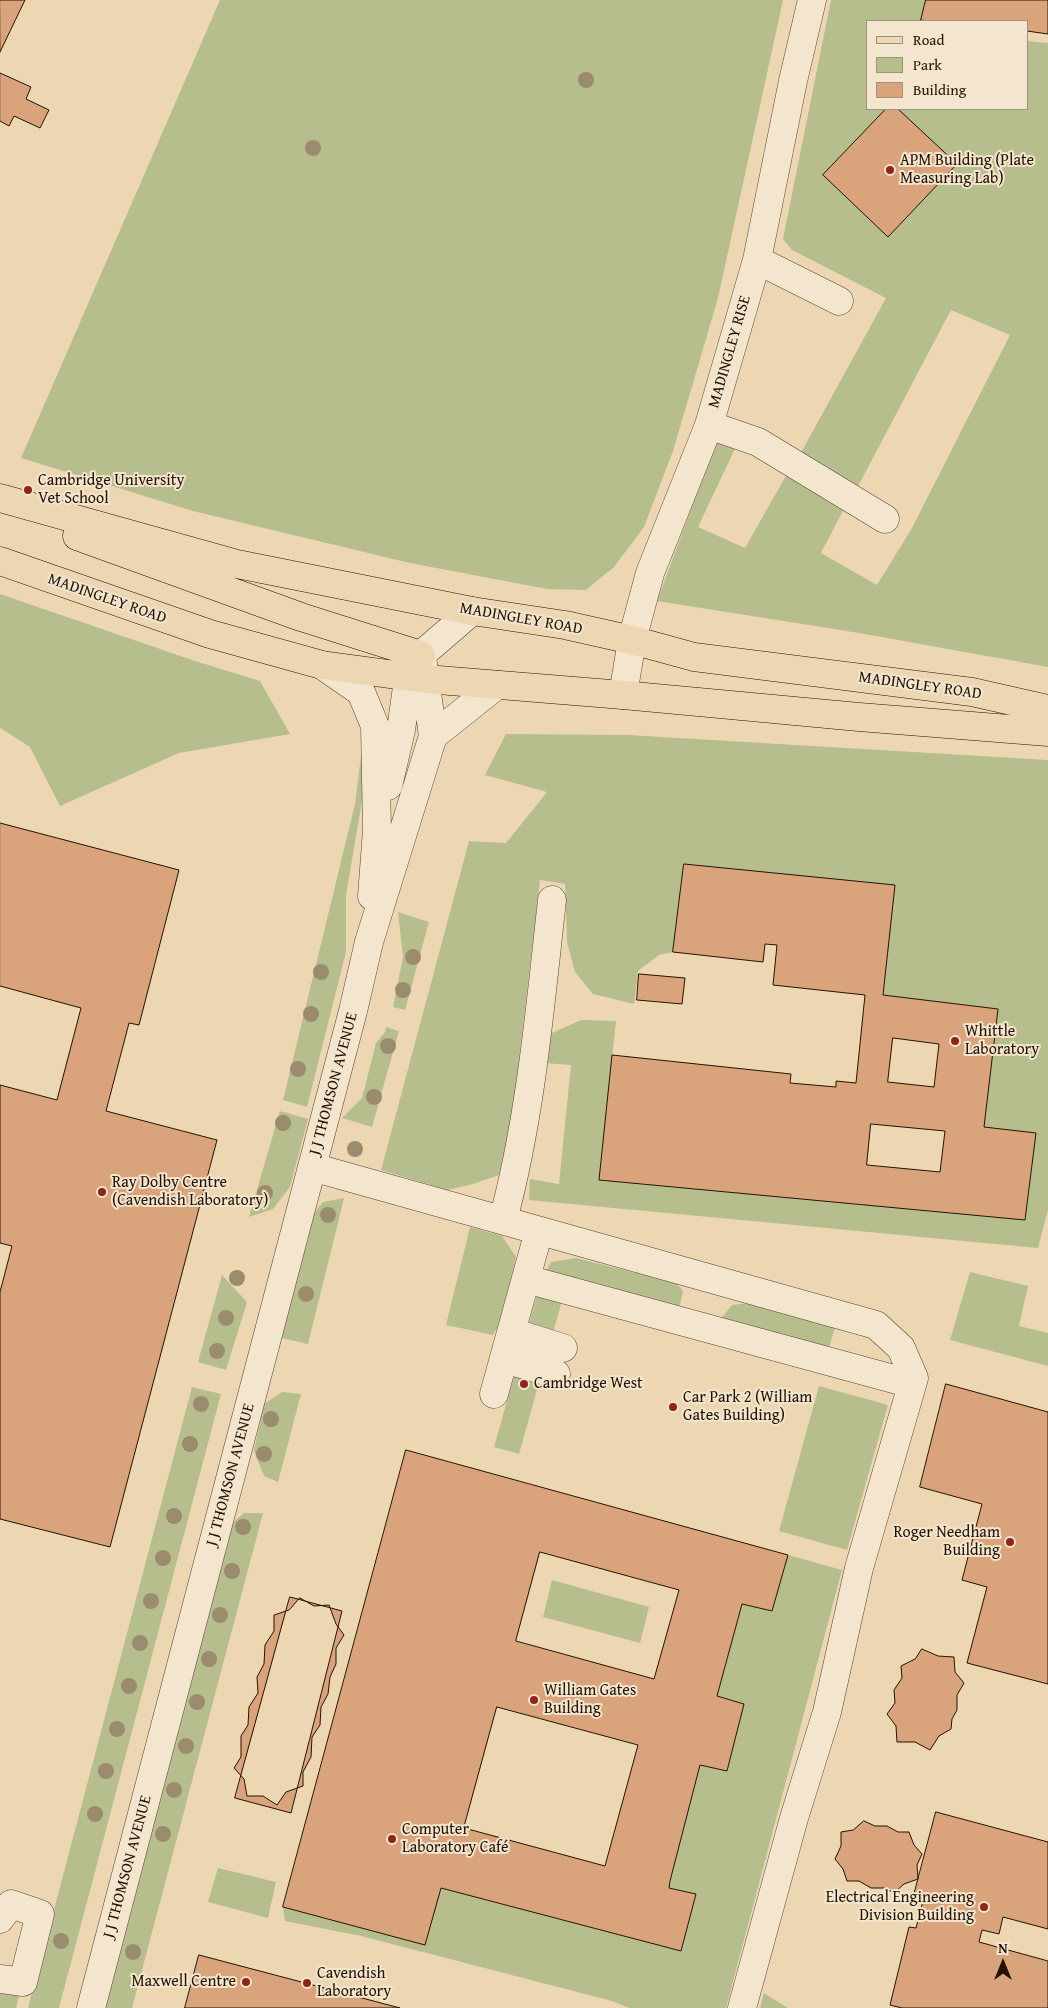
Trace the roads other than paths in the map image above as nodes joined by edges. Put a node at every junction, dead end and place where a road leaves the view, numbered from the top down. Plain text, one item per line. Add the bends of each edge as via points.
1 (812, 0) edge
2 (757, 260) junction
3 (838, 301) dead end
4 (709, 425) junction
5 (0, 498) edge
6 (0, 509) edge
7 (885, 519) dead end
8 (0, 561) edge
9 (472, 611) junction
10 (632, 640) junction
11 (322, 665) junction
12 (420, 670) junction
13 (497, 685) junction
14 (623, 695) junction
15 (1048, 709) edge
16 (1048, 732) edge
17 (433, 736) junction
18 (377, 830) junction
19 (552, 900) dead end
20 (369, 942) junction
21 (312, 1167) junction
22 (503, 1220) junction
23 (539, 1231) junction
24 (526, 1279) junction
25 (511, 1332) junction
26 (563, 1348) dead end
27 (504, 1359) junction
28 (556, 1374) dead end
29 (912, 1384) junction
30 (494, 1394) dead end
31 (0, 1918) edge
32 (0, 1979) edge
33 (91, 2008) edge
34 (742, 2008) edge

1 - 2 street, MADINGLEY RISE
2 - 3 street
2 - 4 street, MADINGLEY RISE
4 - 7 street via 758,442
4 - 10 street, MADINGLEY RISE via 650,573
5 - 9 main road, MADINGLEY ROAD via 237,564
6 - 12 main road via 300,617
8 - 11 main road, MADINGLEY ROAD via 210,634
9 - 10 main road, MADINGLEY ROAD via 565,625
9 - 12 street
10 - 14 street, MADINGLEY RISE
10 - 15 main road, MADINGLEY ROAD via 694,657 972,692
11 - 12 main road, MADINGLEY ROAD
11 - 18 street via 361,692 375,726
12 - 13 main road, MADINGLEY ROAD
12 - 17 street
12 - 18 street via 407,687 401,730
13 - 14 main road, MADINGLEY ROAD
13 - 17 street
14 - 16 main road, MADINGLEY ROAD
17 - 20 street
18 - 20 street
19 - 22 street via 535,1054 513,1182
20 - 21 street, J J THOMSON AVENUE
21 - 22 street
21 - 33 street, J J THOMSON AVENUE
22 - 23 street
23 - 24 street
23 - 29 street via 876,1325 902,1348 914,1378
24 - 25 street
24 - 29 street
25 - 26 street
25 - 27 street
27 - 28 street
27 - 30 street
29 - 34 street via 860,1568 827,1712
31 - 32 street via 12,1904 40,1914 23,1982

